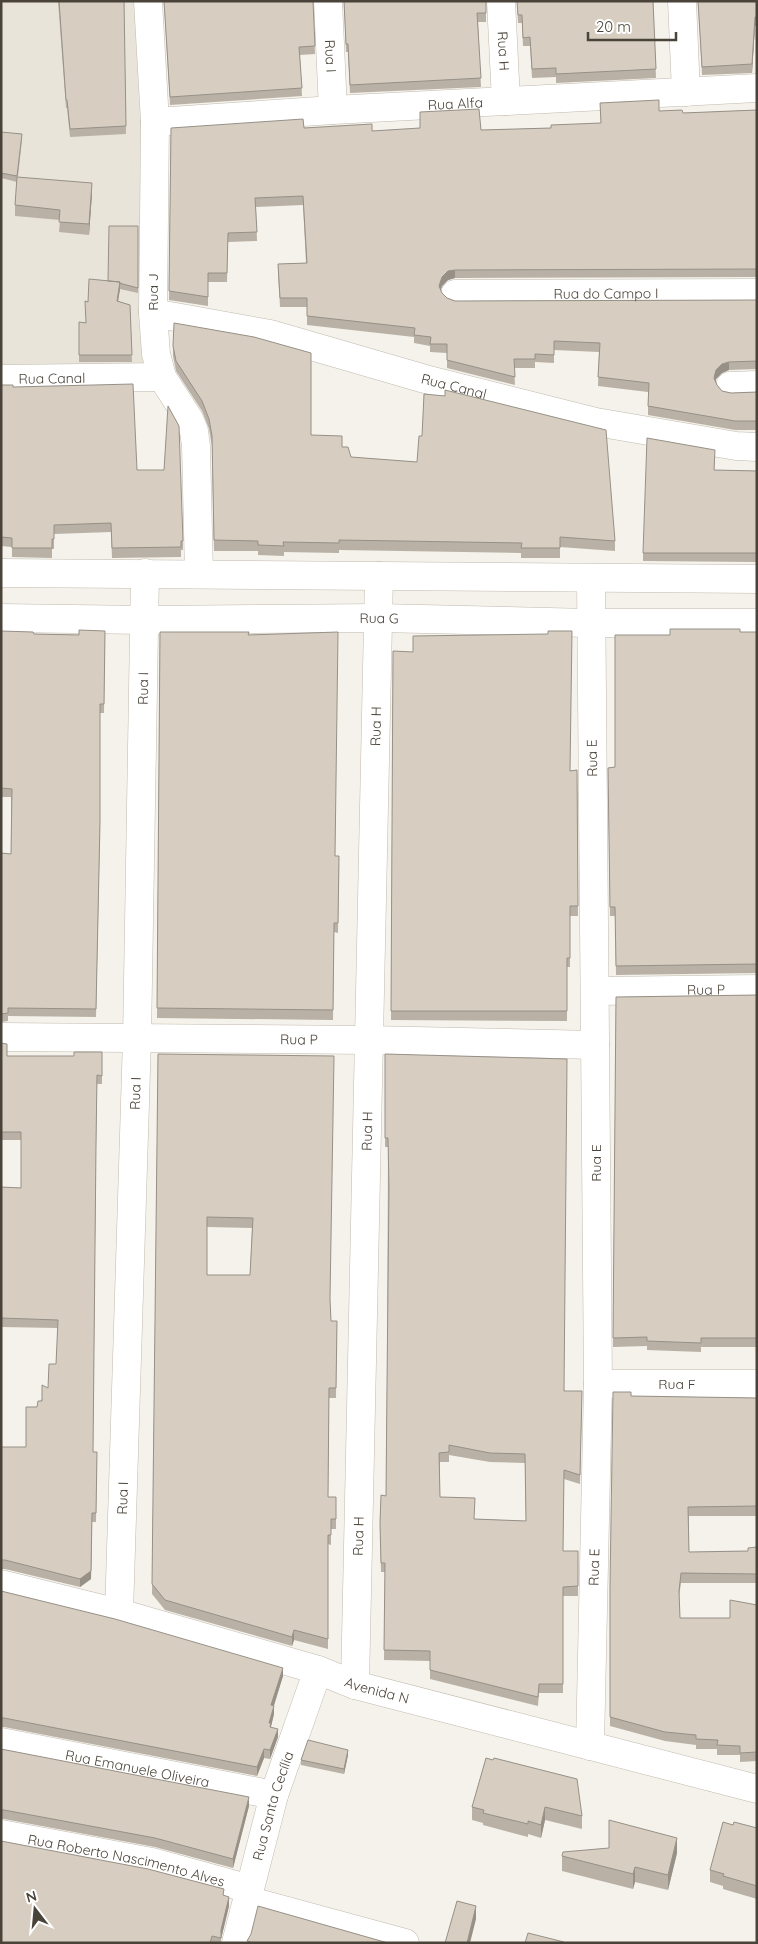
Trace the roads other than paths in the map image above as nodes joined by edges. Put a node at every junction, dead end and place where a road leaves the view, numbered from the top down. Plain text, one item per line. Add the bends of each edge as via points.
1 (148, 1) edge
2 (328, 1) edge
3 (502, 1) edge
4 (682, 1) edge
5 (757, 88) edge
6 (686, 92) junction
7 (506, 101) junction
8 (333, 110) junction
9 (155, 122) junction
10 (757, 293) edge
11 (455, 294) dead end
12 (153, 313) junction
13 (162, 377) junction
14 (1, 379) edge
15 (757, 385) edge
16 (730, 386) dead end
17 (757, 447) edge
18 (1, 573) edge
19 (146, 573) junction
20 (199, 574) junction
21 (379, 576) junction
22 (591, 579) junction
23 (757, 579) edge
24 (1, 618) edge
25 (379, 618) junction
26 (146, 620) junction
27 (757, 622) edge
28 (590, 623) junction
29 (757, 989) edge
30 (596, 991) junction
31 (1, 1037) edge
32 (137, 1039) junction
33 (369, 1040) junction
34 (595, 1045) junction
35 (598, 1384) junction
36 (757, 1384) edge
37 (1, 1584) edge
38 (119, 1614) junction
39 (318, 1670) junction
40 (355, 1685) junction
41 (1, 1742) edge
42 (590, 1746) junction
43 (757, 1789) edge
44 (274, 1795) junction
45 (1, 1834) edge
46 (248, 1895) junction
47 (236, 1943) edge
48 (405, 1943) edge

1 - 9 street, Rua J
2 - 8 street, Rua I
3 - 7 street, Rua H
4 - 6 street
5 - 6 street, Rua Alfa
6 - 7 street, Rua Alfa
7 - 8 street, Rua Alfa
8 - 9 street, Rua Alfa
9 - 12 street, Rua J
10 - 11 street, Rua do Campo I
12 - 13 street, Rua J via 156,354
12 - 17 street, Rua Canal via 270,334 425,379 596,422
13 - 14 street, Rua Canal
13 - 20 street, Rua J via 194,431
15 - 16 street
18 - 19 street
19 - 20 street
19 - 26 street, Rua I
20 - 21 street
21 - 22 street
21 - 25 street, Rua H
22 - 23 street
22 - 28 street, Rua E
24 - 26 street, Rua G
25 - 26 street, Rua G
25 - 28 street, Rua G
25 - 33 street, Rua H
26 - 32 street, Rua I
27 - 28 street, Rua G
28 - 30 street, Rua E
29 - 30 street, Rua P
30 - 34 street, Rua E
31 - 32 street, Rua P
32 - 33 street, Rua P
32 - 38 street, Rua I
33 - 34 street, Rua P
33 - 40 street, Rua H
34 - 35 street, Rua E
35 - 36 street, Rua F
35 - 42 street, Rua E
37 - 38 street, Avenida N
38 - 39 street, Avenida N
39 - 40 street, Avenida N
39 - 44 street, Rua Santa Cecília
40 - 42 street, Avenida N
41 - 44 street, Rua Emanuele Oliveira
42 - 43 street, Avenida N
44 - 46 street, Rua Santa Cecília
45 - 46 street, Rua Roberto Nascimento Alves via 152,1862
46 - 47 street, Rua Santa Cecília
46 - 48 street, Rua Roberto Nascimento Alves

